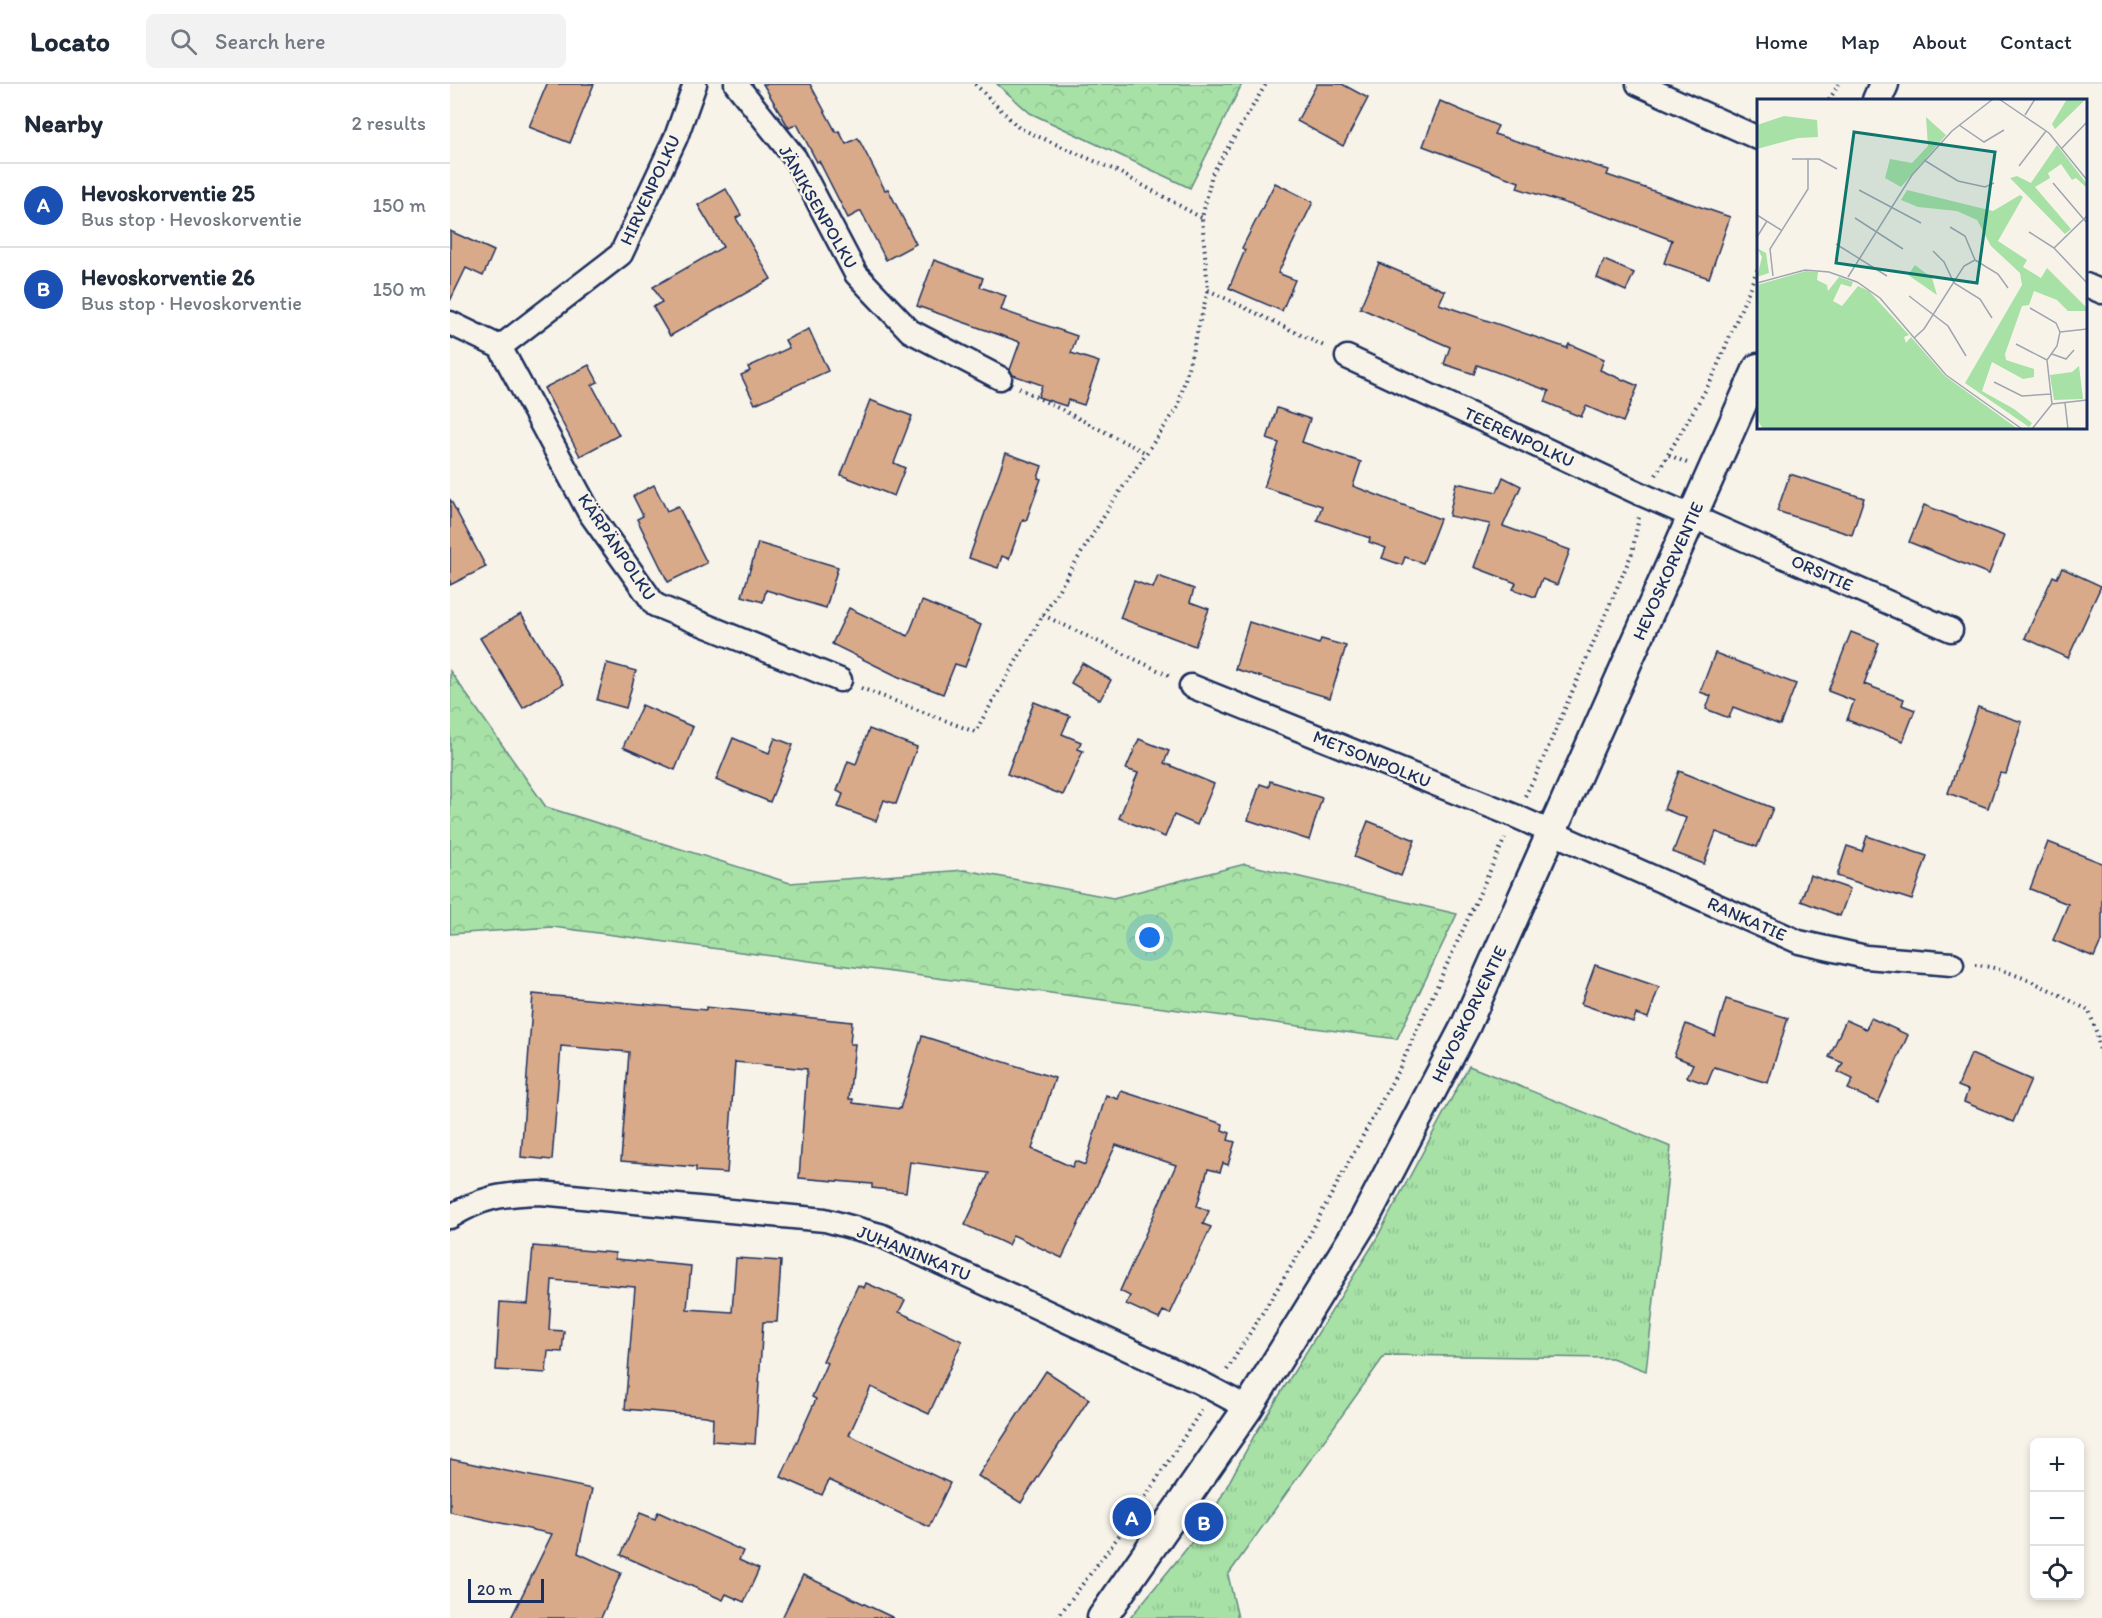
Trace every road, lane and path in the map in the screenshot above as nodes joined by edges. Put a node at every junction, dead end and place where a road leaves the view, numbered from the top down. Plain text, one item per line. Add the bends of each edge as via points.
1 (695, 84) edge
2 (736, 84) edge
3 (975, 84) edge
4 (1266, 84) edge
5 (1638, 84) edge
6 (1839, 84) edge
7 (1884, 84) edge
8 (1830, 99) edge
9 (1877, 99) edge
10 (1757, 138) edge
11 (1202, 218) junction
12 (1757, 270) edge
13 (2087, 286) edge
14 (1208, 290) junction
15 (2102, 292) edge
16 (450, 323) edge
17 (500, 347) junction
18 (1347, 357) joint
19 (1757, 370) edge
20 (1000, 378) joint
21 (1146, 453) junction
22 (1643, 495) junction
23 (1692, 516) junction
24 (1043, 615) junction
25 (1951, 630) dead end
26 (840, 680) joint
27 (1191, 686) joint
28 (1515, 816) junction
29 (1552, 832) junction
30 (1952, 964) joint
31 (2102, 1062) edge
32 (450, 1217) edge
33 (1214, 1390) junction
34 (1248, 1408) junction
35 (1057, 1618) edge
36 (1102, 1618) edge

1 - 17 street, HIRVENPOLKU via 676,137 621,254
2 - 20 street, JÄNIKSENPOLKU via 795,158 856,274 910,331
3 - 11 path via 1019,129 1114,170
4 - 11 path via 1212,174
5 - 10 street
6 - 8 path
7 - 9 street
11 - 14 path
12 - 22 path via 1712,379
13 - 15 street
14 - 18 path
14 - 21 path via 1178,406
16 - 17 street
17 - 26 street, KÄRPÄNPOLKU via 589,512 655,605
18 - 22 street, TEERENPOLKU
19 - 23 street, HEVOSKORVENTIE
20 - 21 path
21 - 24 path
22 - 23 street, TEERENPOLKU
22 - 28 path via 1632,553
23 - 25 street, ORSITIE
23 - 29 street, HEVOSKORVENTIE
24 - 26 path via 975,732
24 - 27 path
27 - 28 street, METSONPOLKU
28 - 29 street, METSONPOLKU
28 - 33 path via 1399,1070 1303,1247
29 - 30 street, RANKATIE via 1799,942 1866,957
29 - 34 street, HEVOSKORVENTIE via 1466,1025 1364,1220
30 - 31 path via 1983,965 2014,975 2089,1011
32 - 33 street, JUHANINKATU via 471,1204 506,1194 540,1193 825,1220 880,1235
33 - 34 street, JUHANINKATU
33 - 35 path via 1130,1521
34 - 36 street, HEVOSKORVENTIE

